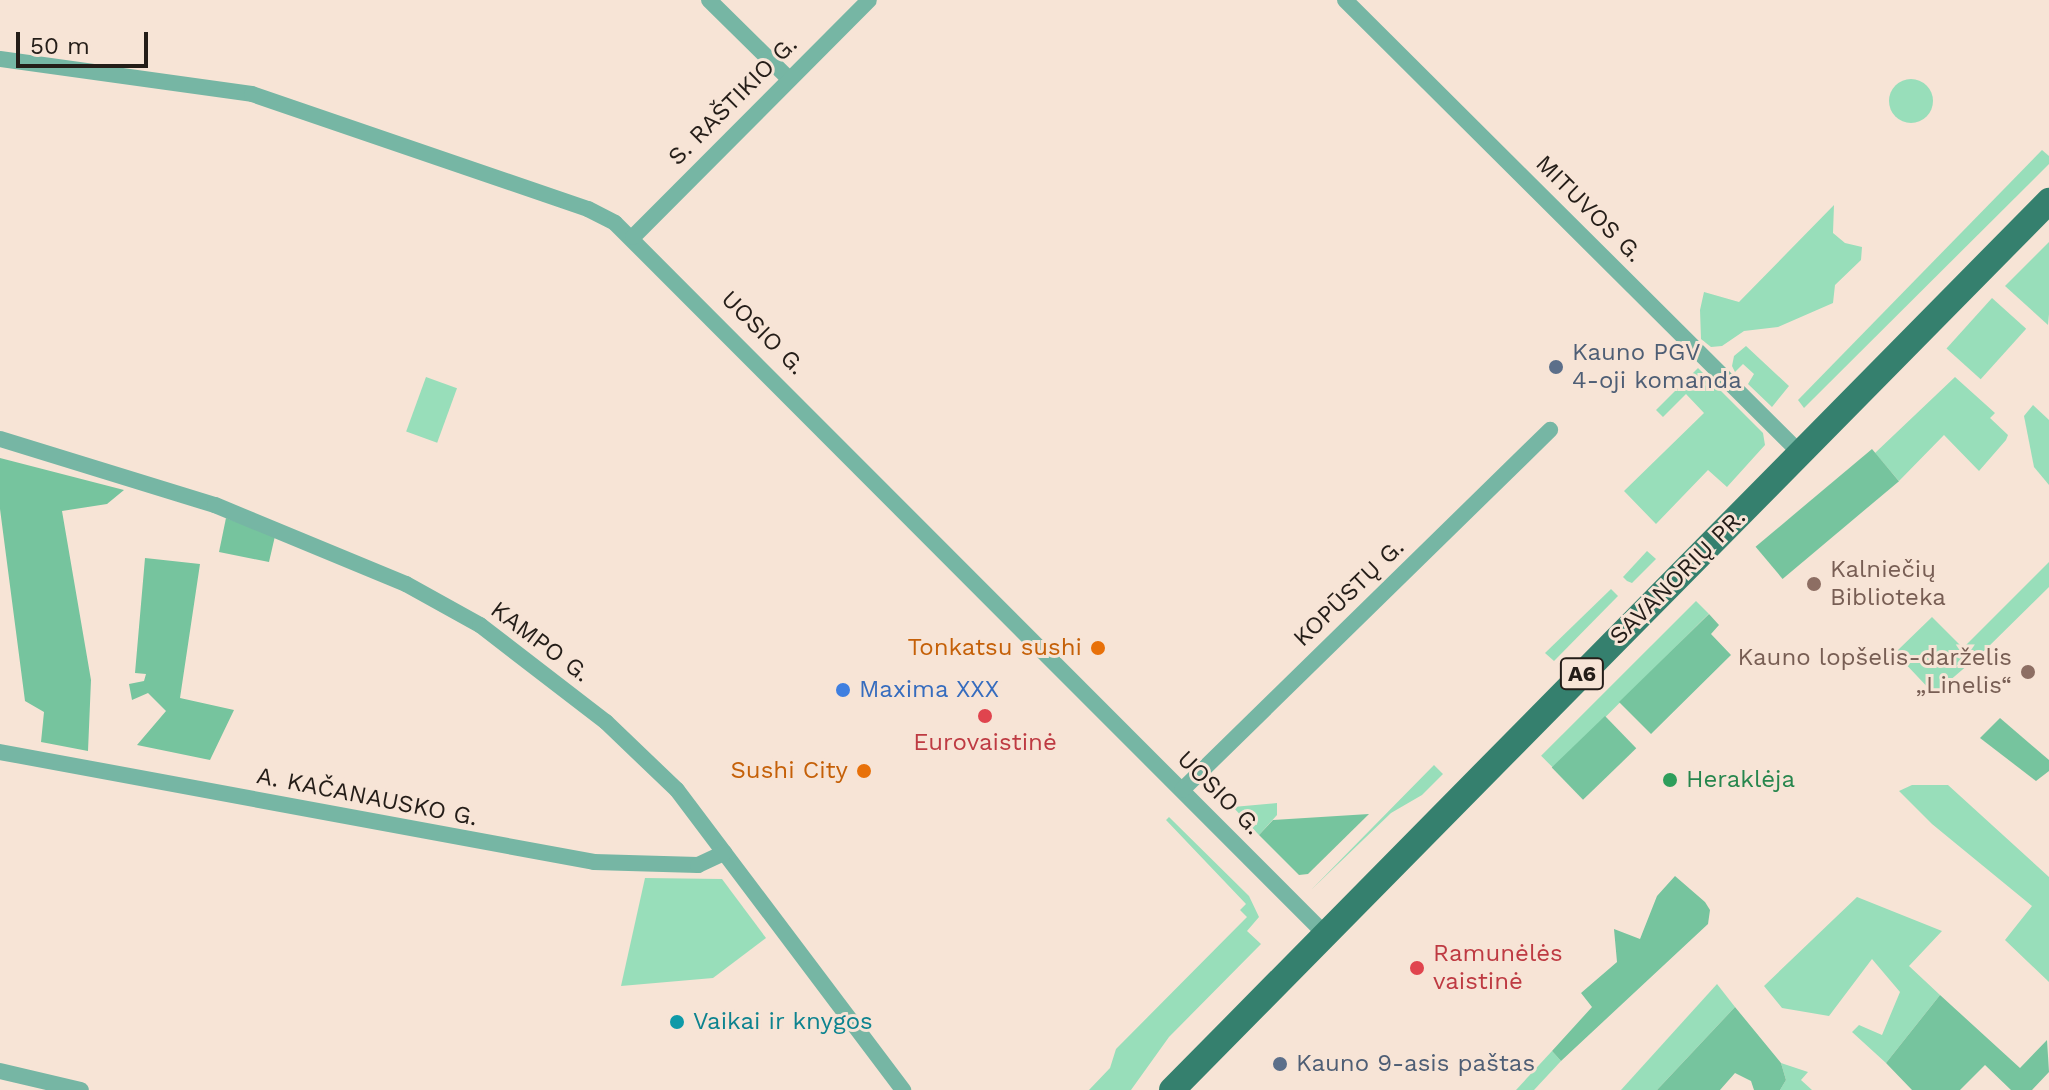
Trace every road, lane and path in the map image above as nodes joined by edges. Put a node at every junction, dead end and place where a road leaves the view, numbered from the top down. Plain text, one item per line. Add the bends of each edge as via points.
1 (709, 0) edge
2 (869, 0) edge
3 (1345, 0) edge
4 (0, 59) edge
5 (789, 79) junction
6 (2049, 201) edge
7 (633, 237) junction
8 (1550, 430) dead end
9 (0, 439) edge
10 (1800, 453) junction
11 (0, 752) edge
12 (1182, 790) junction
13 (724, 853) junction
14 (1325, 934) junction
15 (0, 1071) edge
16 (81, 1090) edge
17 (903, 1090) edge
18 (1172, 1090) edge

1 - 5 street
2 - 5 street, S. RAŠTIKIO G.
3 - 10 street, MITUVOS G.
4 - 7 street, UOSIO G. via 252,94 588,209
5 - 7 street, S. RAŠTIKIO G.
6 - 10 main road, SAVANORIŲ PR. / A6
7 - 12 street, UOSIO G.
8 - 12 street, KOPŪSTŲ G.
9 - 13 street, KAMPO G. via 215,505 445,603 524,658 650,761
10 - 14 main road, SAVANORIŲ PR. / A6
11 - 13 street, A. KAČANAUSKO G. via 594,862 698,865
12 - 14 street, UOSIO G.
13 - 17 street, KAMPO G.
14 - 18 main road, SAVANORIŲ PR. / A6
15 - 16 street

